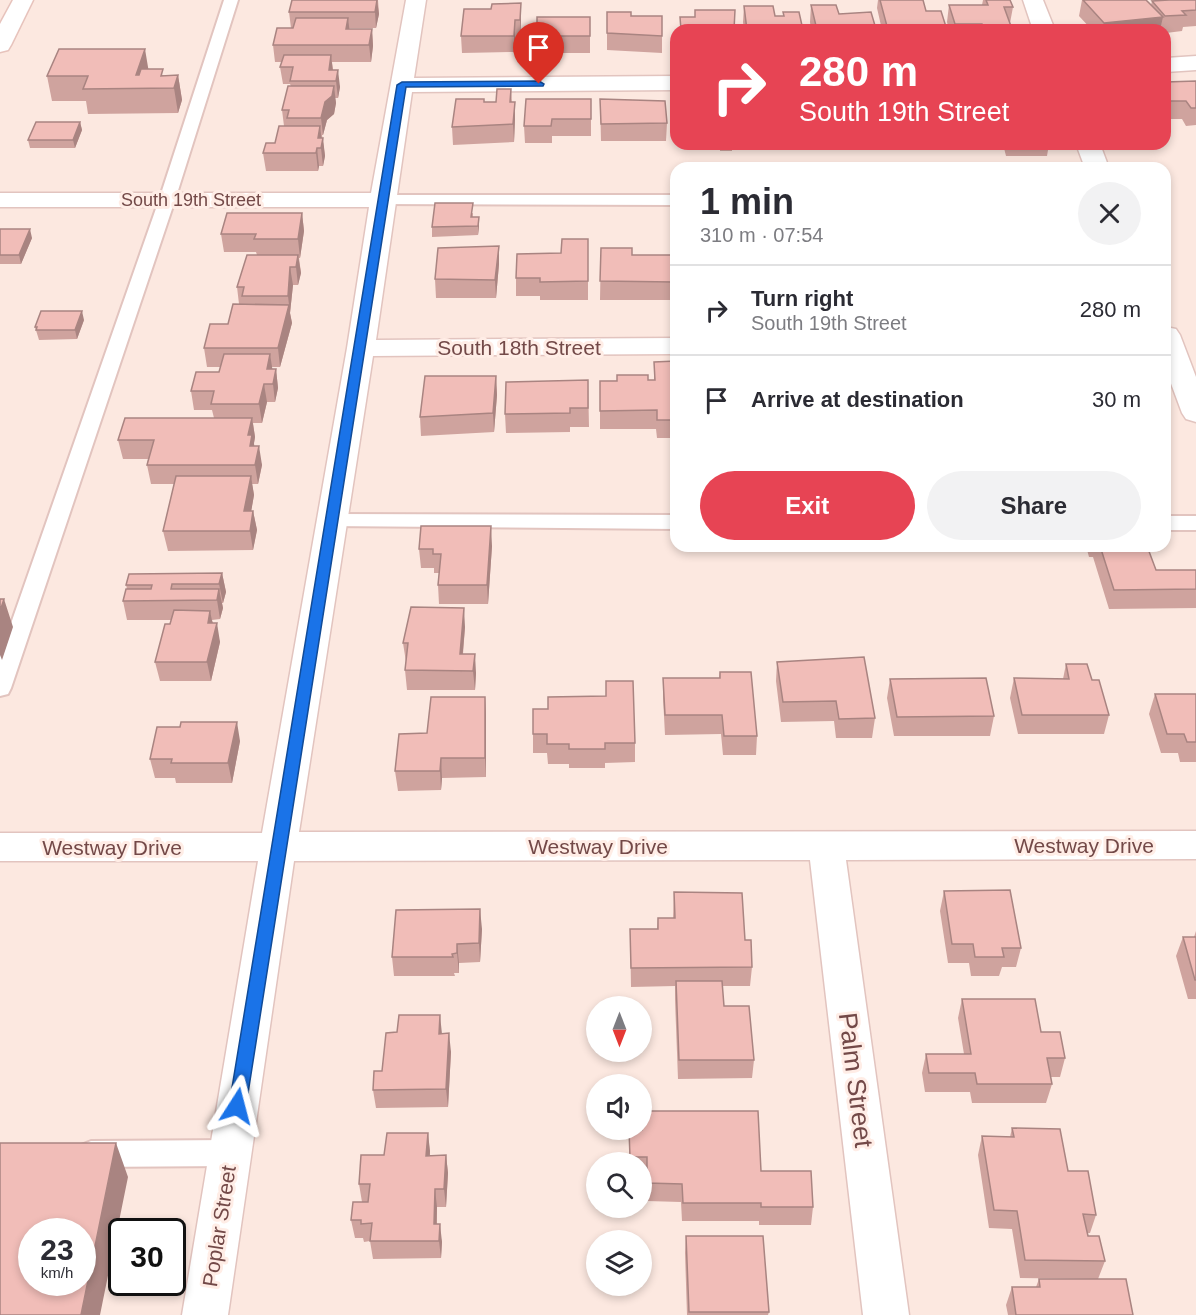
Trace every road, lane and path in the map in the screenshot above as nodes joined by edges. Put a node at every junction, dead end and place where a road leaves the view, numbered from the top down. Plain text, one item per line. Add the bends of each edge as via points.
1 (23, 0) edge
2 (231, 0) edge
3 (416, 0) edge
4 (1033, 0) edge
5 (1042, 24) edge
6 (0, 45) edge
7 (1196, 63) edge
8 (1171, 65) edge
9 (670, 83) edge
10 (402, 85) junction
11 (0, 200) edge
12 (167, 200) junction
13 (382, 200) junction
14 (670, 200) edge
15 (670, 346) edge
16 (361, 348) junction
17 (1171, 352) edge
18 (1196, 413) edge
19 (333, 521) junction
20 (670, 522) edge
21 (1171, 523) edge
22 (1196, 523) edge
23 (0, 688) edge
24 (826, 845) junction
25 (1196, 845) edge
26 (0, 847) edge
27 (278, 847) junction
28 (230, 1153) junction
29 (69, 1155) edge
30 (205, 1315) edge
31 (886, 1315) edge

1 - 6 street
2 - 12 lane
3 - 10 street, Poplar Street
4 - 5 street
7 - 8 street
9 - 10 street
10 - 13 street, Poplar Street
11 - 12 street, South 19th Street
12 - 13 street, South 19th Street
12 - 23 lane
13 - 14 lane
13 - 16 street, Poplar Street
15 - 16 street, South 18th Street
16 - 19 street, Poplar Street
17 - 18 street
19 - 20 lane
19 - 27 street, Poplar Street
21 - 22 lane
24 - 25 street, Westway Drive
24 - 27 street, Westway Drive
24 - 31 street, Palm Street
26 - 27 street, Westway Drive
27 - 28 street, Poplar Street
28 - 29 lane
28 - 30 street, Poplar Street

